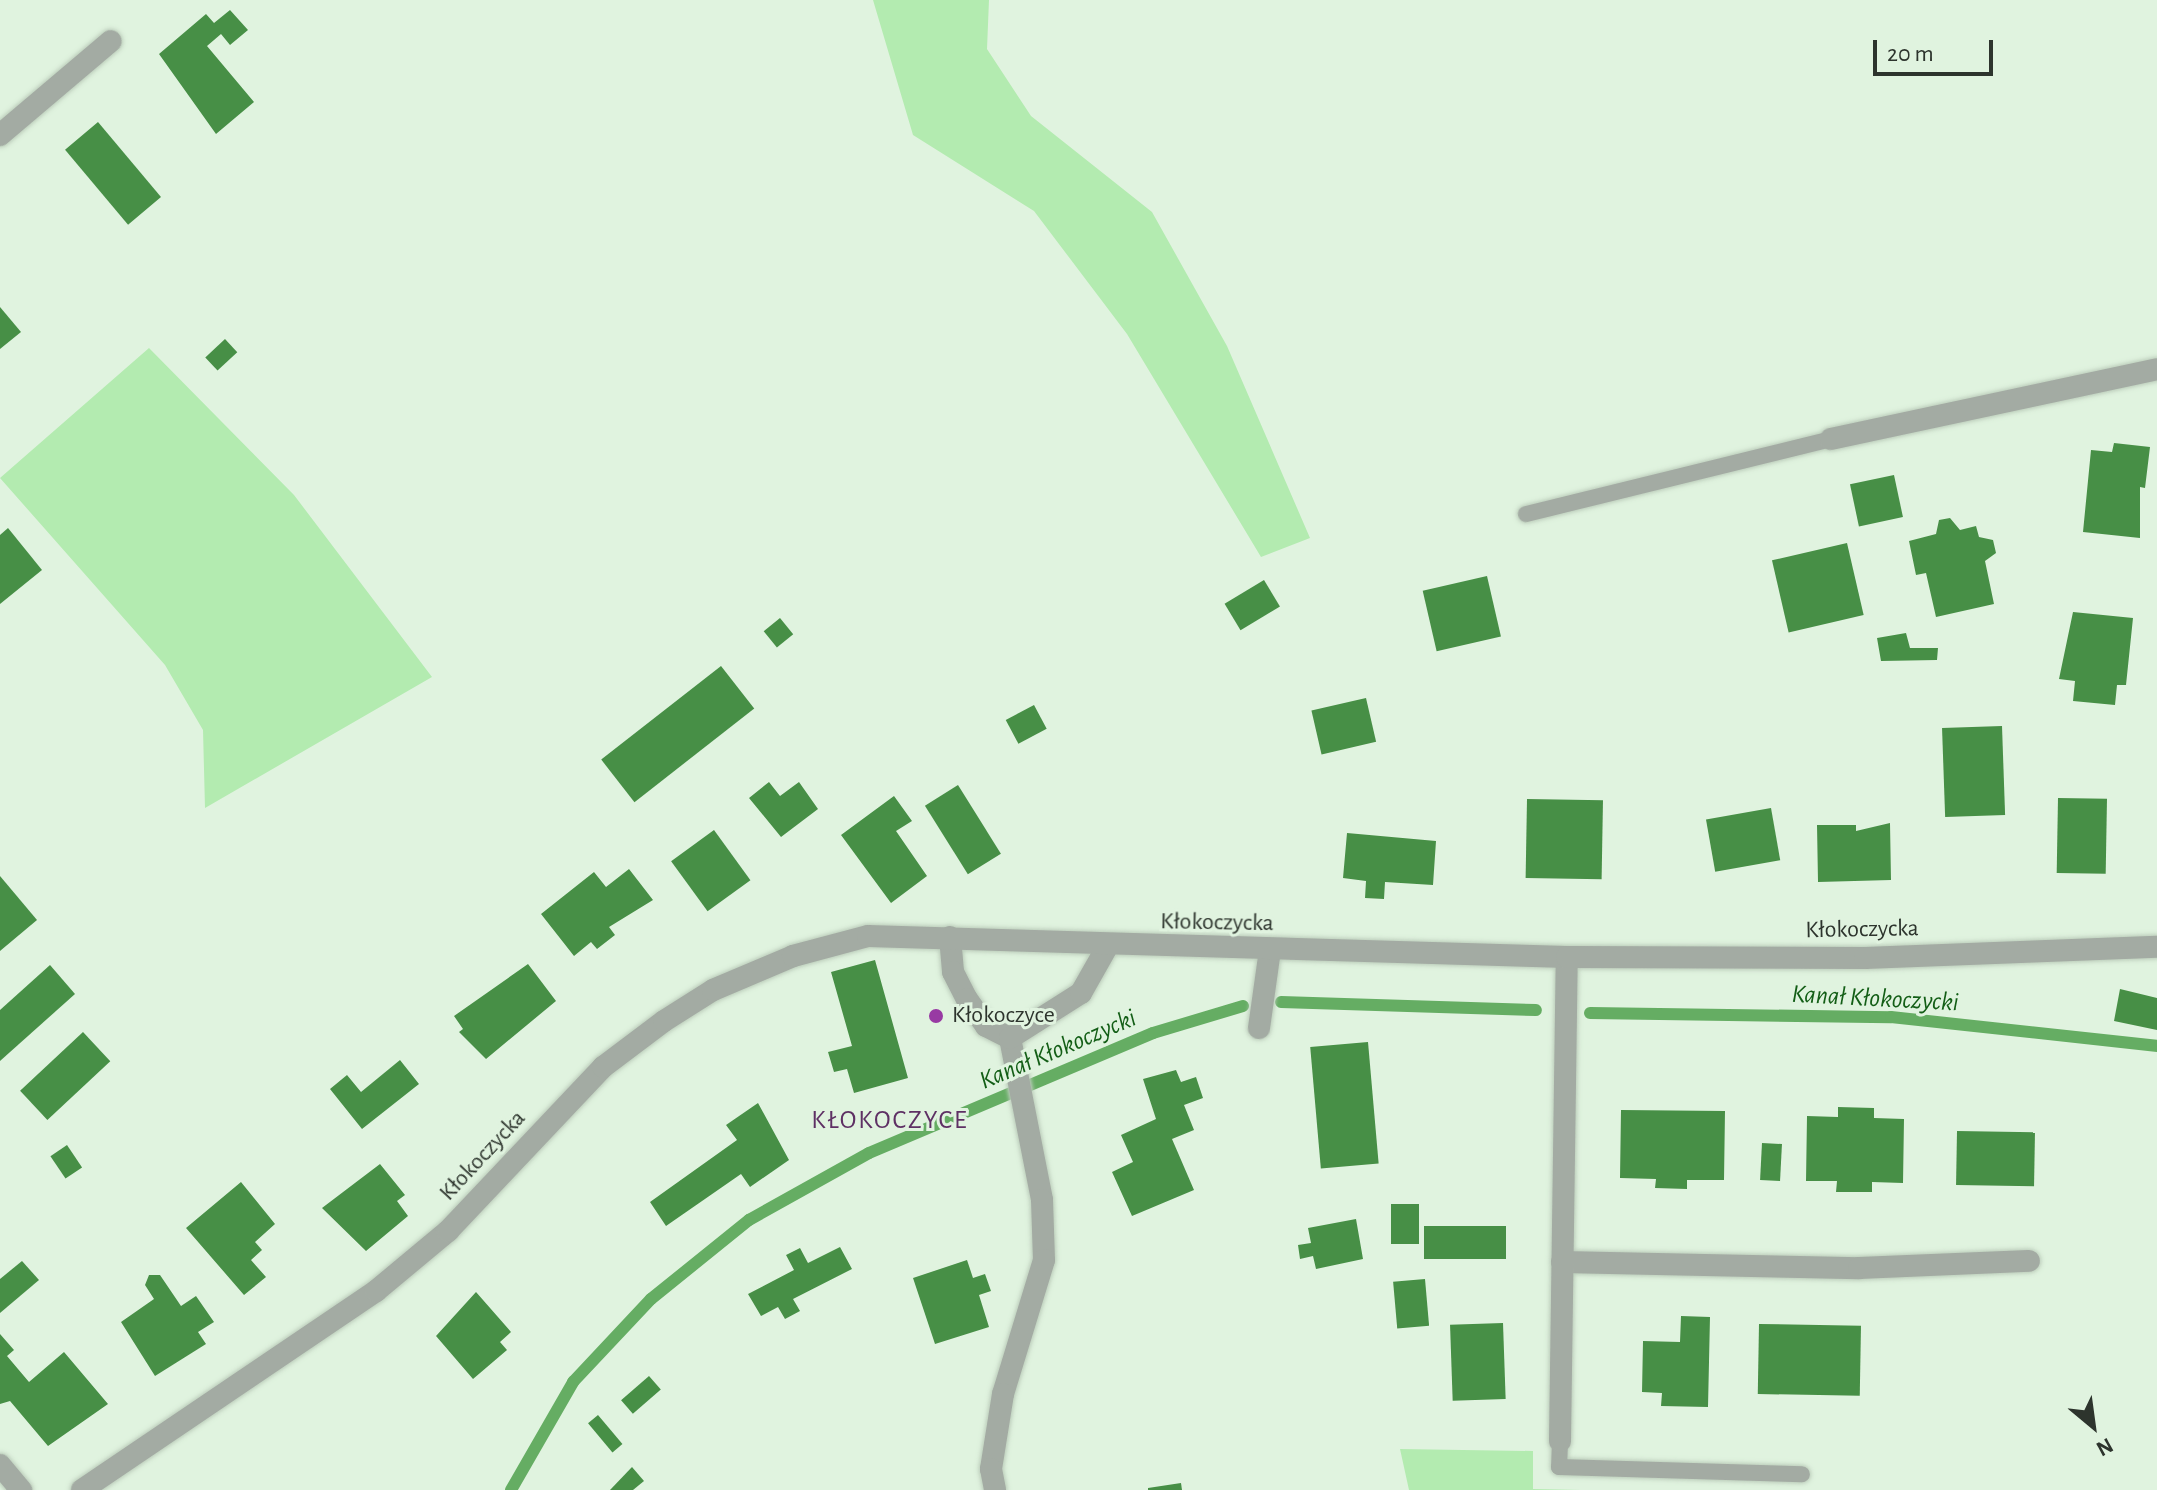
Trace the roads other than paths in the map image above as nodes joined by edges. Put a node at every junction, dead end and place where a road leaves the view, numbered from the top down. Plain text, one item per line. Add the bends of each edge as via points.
1 (111, 41) dead end
2 (0, 135) edge
3 (2157, 369) edge
4 (1831, 439) joint
5 (1526, 514) dead end
6 (950, 937) junction
7 (1107, 947) junction
8 (2157, 947) edge
9 (1270, 950) junction
10 (1567, 957) junction
11 (1259, 1028) dead end
12 (1010, 1038) junction
13 (2029, 1261) dead end
14 (1562, 1262) junction
15 (1560, 1441) joint
16 (0, 1465) edge
17 (1802, 1474) dead end
18 (21, 1490) edge
19 (82, 1490) edge
20 (995, 1490) edge

1 - 2 street
3 - 4 street
4 - 5 lane
6 - 7 street, Kłokoczycka
6 - 12 street via 953,972 967,999 986,1026
6 - 19 street, Kłokoczycka via 868,936 793,956 713,990 664,1021 603,1067 448,1231 376,1291
7 - 9 street, Kłokoczycka
7 - 12 street via 1081,993
8 - 10 street, Kłokoczycka via 1865,958
9 - 10 street, Kłokoczycka
9 - 11 street
10 - 14 street
12 - 20 street via 1037,1148 1044,1260 1003,1394 991,1469
13 - 14 street via 1859,1268
14 - 15 street
15 - 17 lane via 1559,1467
16 - 18 street

